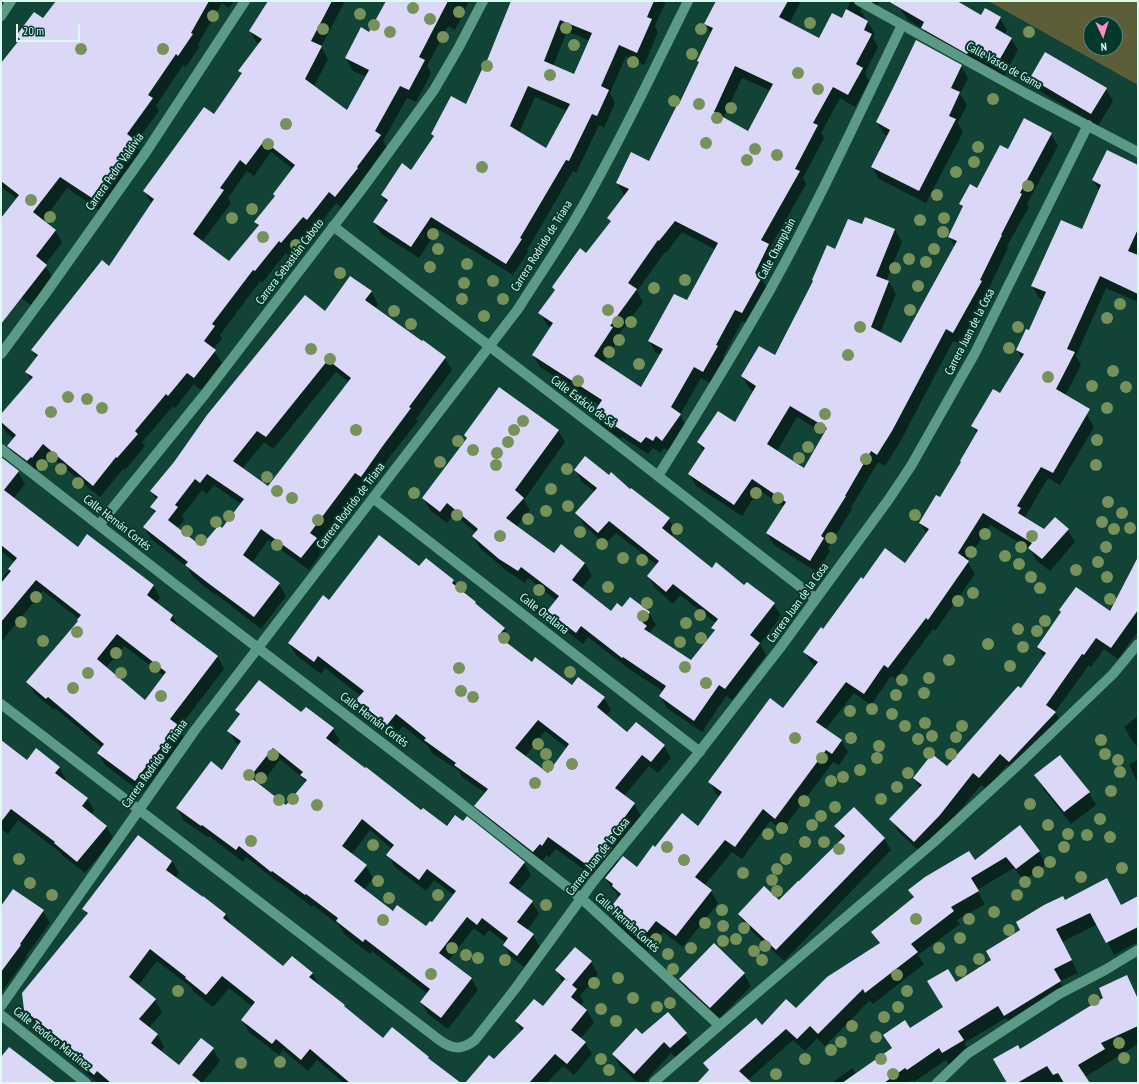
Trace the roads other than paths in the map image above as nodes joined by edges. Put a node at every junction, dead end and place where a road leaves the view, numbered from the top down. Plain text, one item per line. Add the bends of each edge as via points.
1 (11, 1) edge
2 (246, 1) edge
3 (483, 1) edge
4 (688, 1) edge
5 (859, 1) edge
6 (1, 16) edge
7 (902, 25) junction
8 (1088, 125) junction
9 (1138, 152) edge
10 (333, 226) junction
11 (489, 346) junction
12 (1, 354) edge
13 (1, 449) edge
14 (658, 476) junction
15 (373, 498) junction
16 (99, 525) junction
17 (816, 600) junction
18 (1138, 644) edge
19 (258, 648) junction
20 (1, 704) edge
21 (700, 752) junction
22 (139, 810) junction
23 (581, 898) junction
24 (1138, 950) edge
25 (1, 1006) edge
26 (1, 1015) edge
27 (719, 1025) junction
28 (654, 1082) edge
29 (86, 1083) edge
30 (937, 1083) edge

1 - 6 street
2 - 12 street, Carrera Pedro Valdivia via 146,152
3 - 10 street, Carrera Sebastián Caboto via 434,90
4 - 11 street, Carrera Rodrido de Triana via 584,204 518,309
5 - 7 street, Calle Vasco de Gama
7 - 8 street, Calle Vasco de Gama
7 - 14 street, Calle Champlain via 824,187 774,283 725,369
8 - 9 street, Calle Vasco de Gama
8 - 17 street, Carrera Juan de la Cosa via 975,353 934,427 911,466
10 - 11 street, Calle Estácio de Sá
10 - 16 street, Carrera Sebastián Caboto via 205,394
11 - 14 street, Calle Estácio de Sá
11 - 15 street, Carrera Rodrido de Triana
13 - 16 street, Calle Hernán Cortés
14 - 17 street, Calle Estácio de Sá
15 - 19 street, Carrera Rodrido de Triana
15 - 21 street, Calle Orellana
16 - 19 street, Calle Hernán Cortés
17 - 21 street, Carrera Juan de la Cosa
18 - 27 street via 1113,674 934,842
19 - 22 street, Carrera Rodrido de Triana via 195,730
19 - 23 street, Calle Hernán Cortés
20 - 22 street
21 - 23 street, Carrera Juan de la Cosa
22 - 23 street, Carrera Juan de la Cosa via 447,1046 453,1048 475,1040
22 - 25 street, Carrera Rodrido de Triana
23 - 27 street, Calle Hernán Cortés
24 - 30 street via 1059,994 967,1054
26 - 29 street, Calle Teodoro Martínez
27 - 28 street

